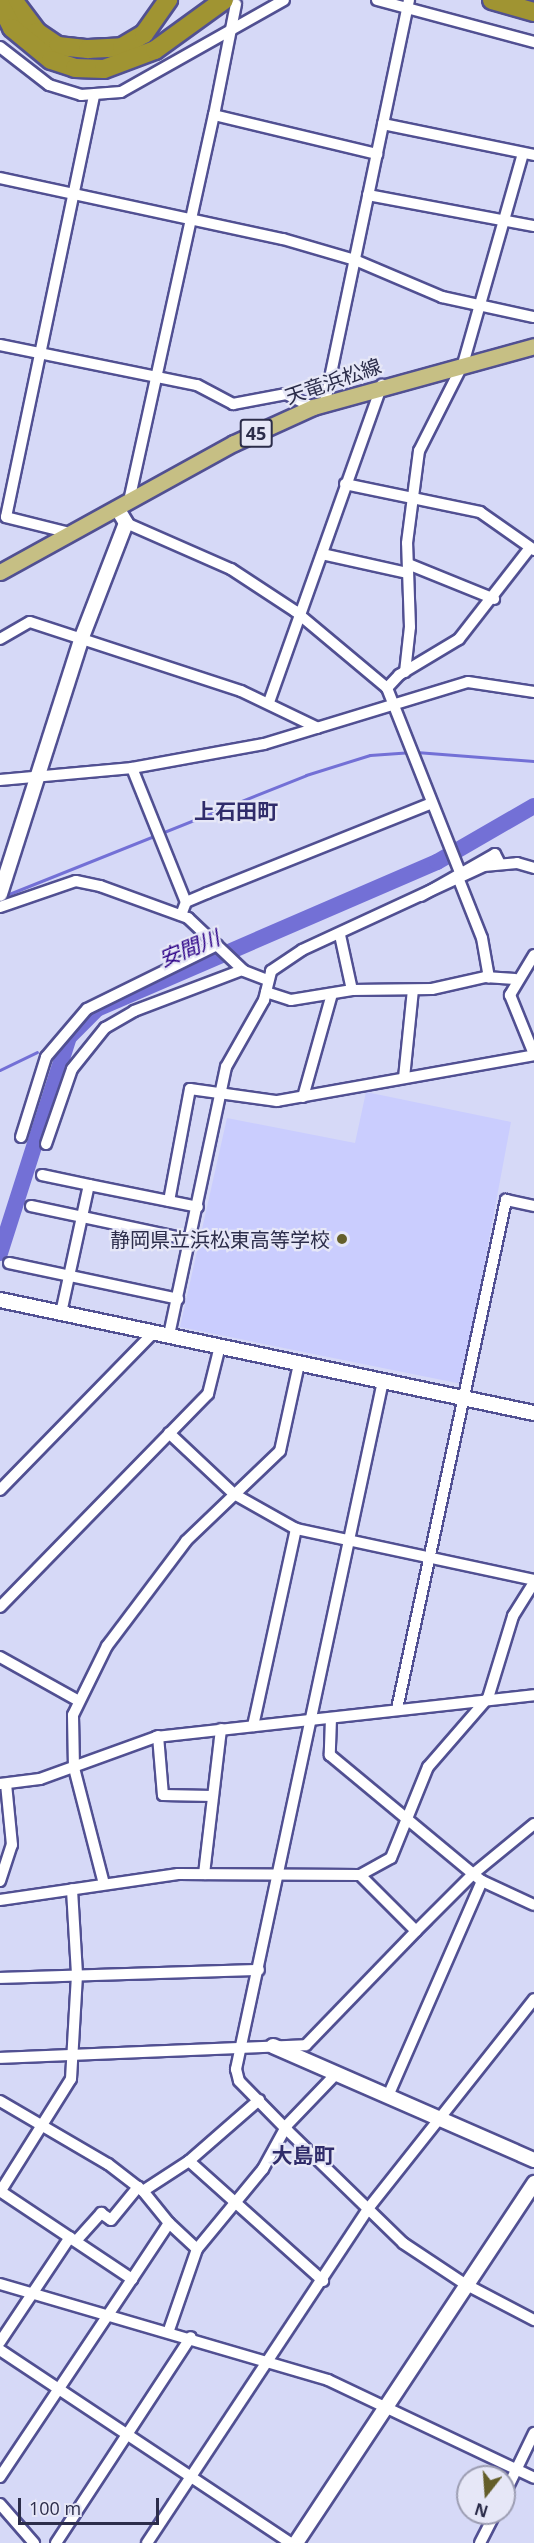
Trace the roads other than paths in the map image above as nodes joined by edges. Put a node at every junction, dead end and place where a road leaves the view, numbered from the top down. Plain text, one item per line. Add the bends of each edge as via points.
1 (13, 0) edge
2 (168, 0) edge
3 (284, 0) edge
4 (376, 0) edge
5 (492, 0) edge
6 (510, 0) edge
7 (230, 2) edge
8 (409, 2) edge
9 (0, 4) edge
10 (534, 10) edge
11 (233, 26) junction
12 (534, 42) edge
13 (0, 47) edge
14 (94, 95) junction
15 (214, 115) junction
16 (384, 124) junction
17 (377, 154) junction
18 (529, 154) edge
19 (0, 178) edge
20 (74, 194) junction
21 (368, 195) junction
22 (190, 218) junction
23 (505, 221) junction
24 (534, 226) edge
25 (355, 260) junction
26 (479, 307) junction
27 (534, 317) edge
28 (0, 345) edge
29 (534, 346) edge
30 (40, 353) junction
31 (463, 364) junction
32 (158, 377) junction
33 (382, 385) junction
34 (319, 404) junction
35 (345, 484) junction
36 (416, 499) junction
37 (123, 504) junction
38 (126, 524) junction
39 (70, 533) junction
40 (532, 549) edge
41 (322, 554) junction
42 (4, 566) edge
43 (408, 569) junction
44 (494, 599) junction
45 (301, 616) junction
46 (82, 637) junction
47 (0, 639) edge
48 (405, 672) junction
49 (387, 688) junction
50 (534, 692) edge
51 (268, 702) junction
52 (398, 705) junction
53 (318, 728) junction
54 (132, 768) junction
55 (37, 777) junction
56 (0, 780) edge
57 (430, 804) junction
58 (534, 868) edge
59 (458, 873) junction
60 (0, 893) edge
61 (186, 902) junction
62 (0, 907) edge
63 (181, 915) junction
64 (340, 935) junction
65 (218, 945) junction
66 (534, 955) edge
67 (242, 969) junction
68 (489, 977) junction
69 (515, 979) junction
70 (268, 980) junction
71 (352, 990) junction
72 (413, 990) junction
73 (266, 993) junction
74 (332, 994) junction
75 (534, 1054) edge
76 (404, 1078) junction
77 (221, 1095) junction
78 (303, 1097) junction
79 (21, 1137) dead end
80 (46, 1144) dead end
81 (42, 1174) dead end
82 (89, 1185) junction
83 (169, 1201) junction
84 (31, 1206) dead end
85 (534, 1206) edge
86 (198, 1208) junction
87 (82, 1216) junction
88 (191, 1240) junction
89 (9, 1263) dead end
90 (69, 1275) junction
91 (178, 1299) junction
92 (0, 1300) edge
93 (61, 1313) junction
94 (154, 1332) junction
95 (170, 1335) junction
96 (220, 1347) junction
97 (299, 1364) junction
98 (383, 1381) junction
99 (462, 1399) junction
100 (534, 1413) edge
101 (169, 1433) junction
102 (0, 1490) edge
103 (234, 1494) junction
104 (296, 1529) junction
105 (349, 1540) junction
106 (429, 1557) junction
107 (534, 1581) edge
108 (0, 1607) edge
109 (0, 1657) edge
110 (533, 1694) edge
111 (488, 1698) junction
112 (79, 1701) junction
113 (397, 1709) junction
114 (332, 1718) junction
115 (310, 1719) junction
116 (253, 1726) junction
117 (221, 1729) junction
118 (158, 1736) junction
119 (74, 1768) junction
120 (3, 1784) edge
121 (213, 1796) junction
122 (409, 1816) junction
123 (534, 1824) edge
124 (204, 1874) junction
125 (278, 1874) junction
126 (473, 1874) junction
127 (360, 1875) junction
128 (0, 1881) edge
129 (482, 1881) junction
130 (104, 1884) junction
131 (72, 1889) junction
132 (0, 1900) edge
133 (534, 1905) edge
134 (416, 1931) junction
135 (259, 1970) junction
136 (77, 1974) junction
137 (0, 1978) edge
138 (534, 1999) edge
139 (273, 2046) junction
140 (241, 2047) junction
141 (73, 2056) junction
142 (0, 2058) edge
143 (335, 2076) junction
144 (388, 2096) junction
145 (259, 2100) junction
146 (0, 2101) edge
147 (440, 2121) junction
148 (47, 2124) junction
149 (288, 2131) junction
150 (534, 2160) edge
151 (189, 2161) junction
152 (534, 2183) edge
153 (141, 2189) junction
154 (0, 2191) edge
155 (236, 2206) junction
156 (367, 2210) junction
157 (170, 2223) junction
158 (73, 2239) junction
159 (197, 2249) junction
160 (132, 2278) junction
161 (322, 2281) junction
162 (0, 2284) edge
163 (465, 2284) junction
164 (33, 2293) junction
165 (111, 2315) junction
166 (534, 2320) edge
167 (169, 2331) junction
168 (191, 2337) junction
169 (0, 2342) edge
170 (0, 2350) edge
171 (270, 2360) junction
172 (60, 2389) junction
173 (385, 2407) junction
174 (534, 2433) edge
175 (128, 2434) junction
176 (508, 2465) edge
177 (516, 2469) joint
178 (191, 2476) junction
179 (0, 2477) edge
180 (534, 2478) edge
181 (0, 2504) edge
182 (489, 2525) edge
183 (34, 2543) edge
184 (56, 2543) edge
185 (147, 2543) edge
186 (291, 2543) edge
187 (296, 2543) edge
188 (480, 2543) edge

1 - 2 highway via 37,32 58,46 88,49 122,47 144,34
3 - 11 street
4 - 8 street
5 - 10 highway
6 - 10 highway
7 - 9 highway via 155,50 104,69 75,68 51,60 12,28
7 - 11 street
8 - 12 street
8 - 16 street
11 - 14 street via 153,78 121,92
11 - 15 street
13 - 14 street via 49,85
14 - 20 street
15 - 17 street
15 - 22 street
16 - 17 street
16 - 18 street
17 - 21 street
18 - 23 street
19 - 20 street
20 - 22 street
20 - 30 street
21 - 23 street
21 - 25 street
22 - 25 street
22 - 32 street
23 - 24 street
23 - 26 street
25 - 26 street via 413,287
25 - 34 street
26 - 27 street
26 - 31 street
28 - 30 street
29 - 31 main road, 天竜浜松線 / 45
30 - 32 street
30 - 39 street via 6,517
31 - 33 main road, 天竜浜松線 / 45
31 - 36 street via 419,451
32 - 34 street via 210,389 233,404 286,394
32 - 37 street
33 - 34 main road, 天竜浜松線 / 45
33 - 35 street
34 - 37 main road, 天竜浜松線 / 45
35 - 36 street
35 - 41 street
36 - 40 street via 480,512
36 - 43 street
37 - 38 street
37 - 39 main road, 天竜浜松線 / 45
38 - 45 street via 202,553
38 - 46 street
39 - 42 main road, 天竜浜松線 / 45
40 - 44 street
41 - 43 street
41 - 45 street
43 - 44 street
43 - 48 street
44 - 48 street via 459,639
45 - 49 street
45 - 51 street
46 - 47 street via 30,622
46 - 51 street
46 - 55 street
48 - 49 street
49 - 52 street
50 - 52 street via 468,682
51 - 53 street
52 - 53 street
52 - 57 street
53 - 54 street
54 - 55 street
54 - 61 street
55 - 56 street
55 - 60 street
57 - 59 street
57 - 61 street
58 - 59 street via 499,862
59 - 64 street via 418,901
59 - 68 street via 482,938
61 - 63 street
62 - 63 street via 76,881
63 - 65 street
64 - 70 street via 282,961
64 - 71 street
65 - 67 street
65 - 79 street via 87,1009 46,1057
66 - 69 street
67 - 70 street
67 - 80 street via 134,1011 87,1044 62,1089
68 - 69 street
68 - 72 street
69 - 75 street via 511,1009 526,1028
70 - 73 street
71 - 72 street
71 - 74 street
72 - 76 street
73 - 74 street via 291,1000
73 - 77 street via 233,1052
74 - 78 street
75 - 76 street
76 - 78 street
77 - 78 street via 277,1101
77 - 83 street via 190,1089
77 - 86 street
81 - 82 street
82 - 83 street
82 - 87 street
83 - 86 street
84 - 87 street
85 - 99 street via 506,1200
86 - 88 street
87 - 88 street
87 - 90 street
88 - 91 street
89 - 90 street
90 - 91 street
90 - 93 street
91 - 95 street
92 - 93 street
93 - 94 street
94 - 95 street
94 - 102 street
95 - 96 street
96 - 97 street
96 - 101 street via 208,1394
97 - 98 street
97 - 103 street via 280,1451
98 - 99 street
98 - 105 street
99 - 100 street
99 - 106 street
101 - 103 street
101 - 108 street
103 - 104 street
103 - 112 street via 186,1541 119,1628
104 - 105 street
104 - 116 street
105 - 106 street
105 - 115 street
106 - 107 street
106 - 113 street
107 - 111 street via 513,1616
109 - 112 street
110 - 111 street
111 - 113 street
111 - 122 street via 428,1767
112 - 119 street via 73,1715
113 - 114 street
114 - 115 street
114 - 122 street via 330,1755
115 - 116 street
115 - 125 street
116 - 117 street
117 - 118 street
117 - 121 street
118 - 119 street
118 - 121 street via 164,1795
119 - 120 street
119 - 130 street
120 - 128 street via 12,1845
121 - 124 street
122 - 126 street
122 - 127 street via 391,1858
123 - 126 street
124 - 125 street
124 - 130 street
125 - 127 street
125 - 135 street
126 - 129 street
126 - 134 street
127 - 134 street
129 - 133 street
129 - 144 street
130 - 131 street
131 - 132 street
131 - 136 street
134 - 139 street via 306,2045
135 - 136 street
135 - 140 street
136 - 137 street
136 - 141 street
138 - 147 street
139 - 140 street
139 - 143 street
140 - 141 street
140 - 145 street via 239,2081
141 - 142 street
141 - 148 street via 68,2089
143 - 144 street
143 - 149 street via 287,2125
144 - 147 street
145 - 149 street
145 - 151 street
146 - 148 street
147 - 150 street
147 - 156 street
148 - 153 street
148 - 154 street
149 - 155 street
149 - 156 street
151 - 153 street
151 - 155 street
152 - 163 street
153 - 157 street
153 - 158 street via 111,2220 101,2213
154 - 158 street
155 - 159 street
155 - 161 street
156 - 161 street
156 - 163 street via 403,2243
157 - 159 street
157 - 160 street
158 - 160 street
158 - 164 street
159 - 167 street
160 - 165 street
161 - 171 street
162 - 164 street
163 - 166 street
163 - 173 street
164 - 165 street
164 - 169 street
165 - 167 street
165 - 172 street
167 - 168 street
168 - 171 street
168 - 175 street
170 - 172 street
171 - 173 street
171 - 178 street
172 - 175 street
172 - 179 street
173 - 176 street
173 - 187 street
174 - 177 street
175 - 178 street
175 - 184 street
177 - 180 street
178 - 185 street
178 - 186 street
181 - 183 street
182 - 188 street

